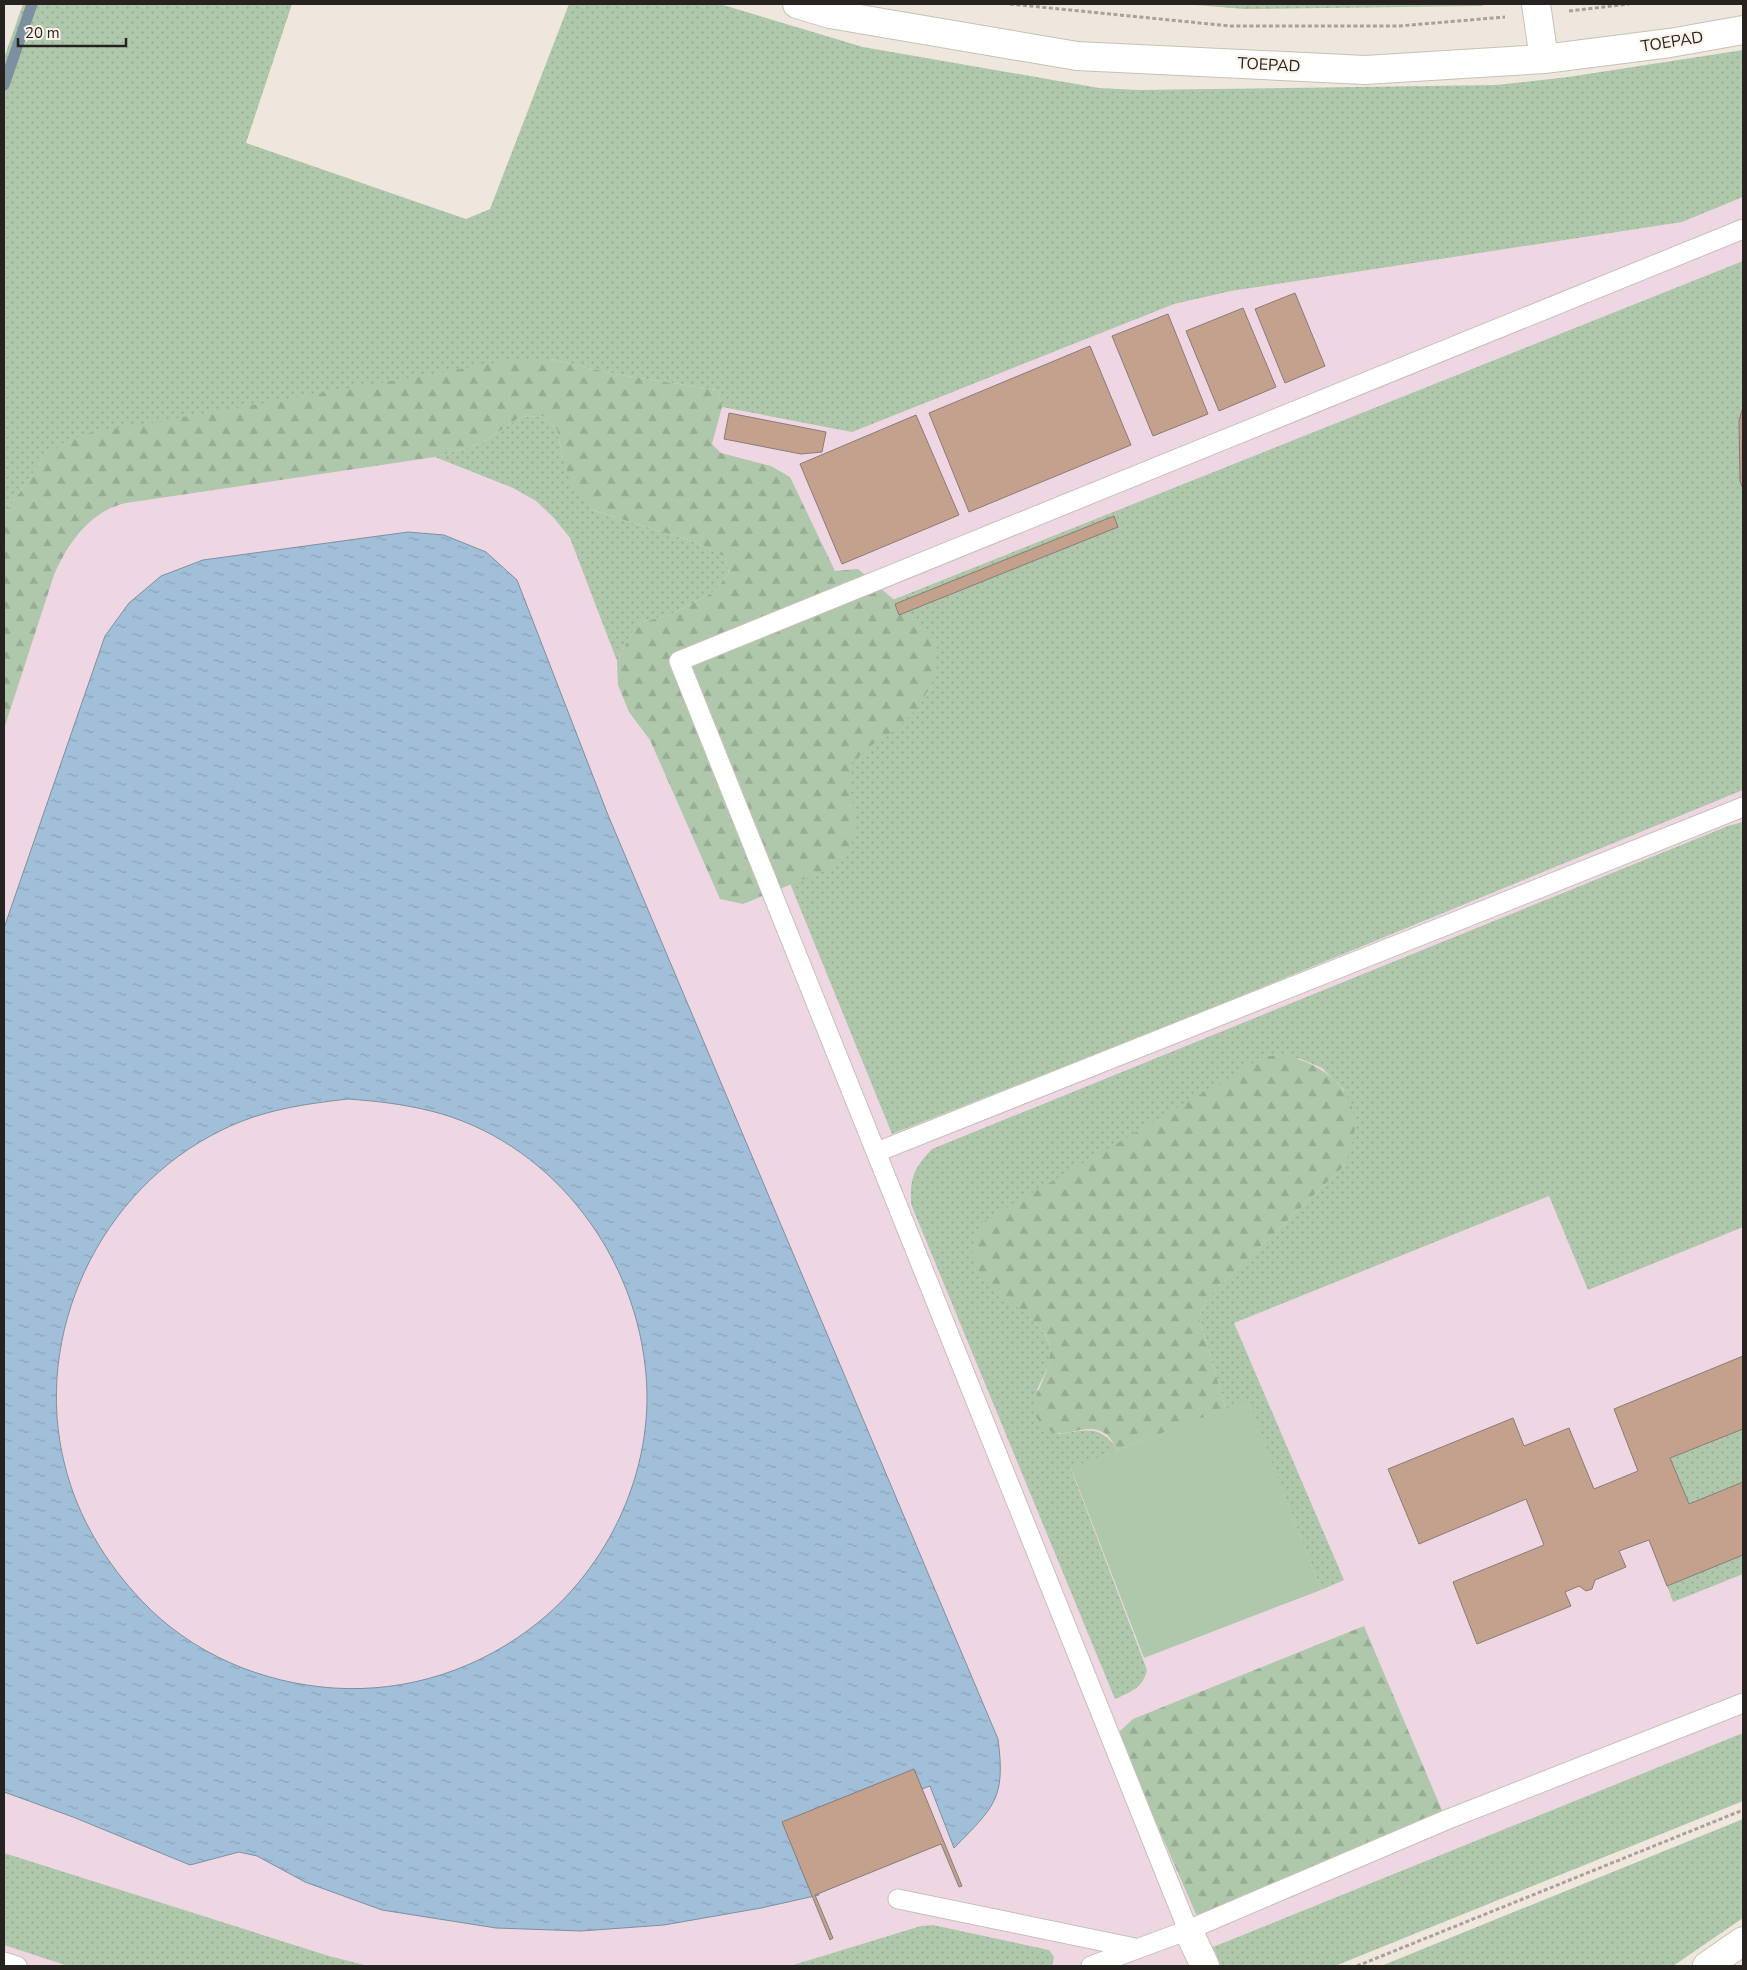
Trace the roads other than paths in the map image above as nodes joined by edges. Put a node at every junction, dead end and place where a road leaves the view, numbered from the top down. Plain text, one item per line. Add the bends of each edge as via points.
1 (797, 4) edge
2 (1537, 9) edge
3 (1743, 30) edge
4 (1544, 59) junction
5 (1743, 228) edge
6 (1743, 806) edge
7 (877, 1152) junction
8 (1743, 1703) edge
9 (898, 1900) dead end
10 (1188, 1930) junction
11 (1743, 1941) edge
12 (1135, 1948) junction
13 (4, 1962) edge
14 (18, 1966) edge
15 (1091, 1966) edge
16 (1205, 1966) edge
17 (1707, 1966) edge

1 - 4 street, TOEPAD via 830,14 1077,56 1365,70
2 - 4 street
3 - 4 street, TOEPAD
5 - 7 lane via 679,661
6 - 7 lane
7 - 10 lane
8 - 10 lane via 1446,1820
9 - 12 lane
10 - 12 lane
10 - 16 street
11 - 17 street
12 - 15 lane
13 - 14 lane

